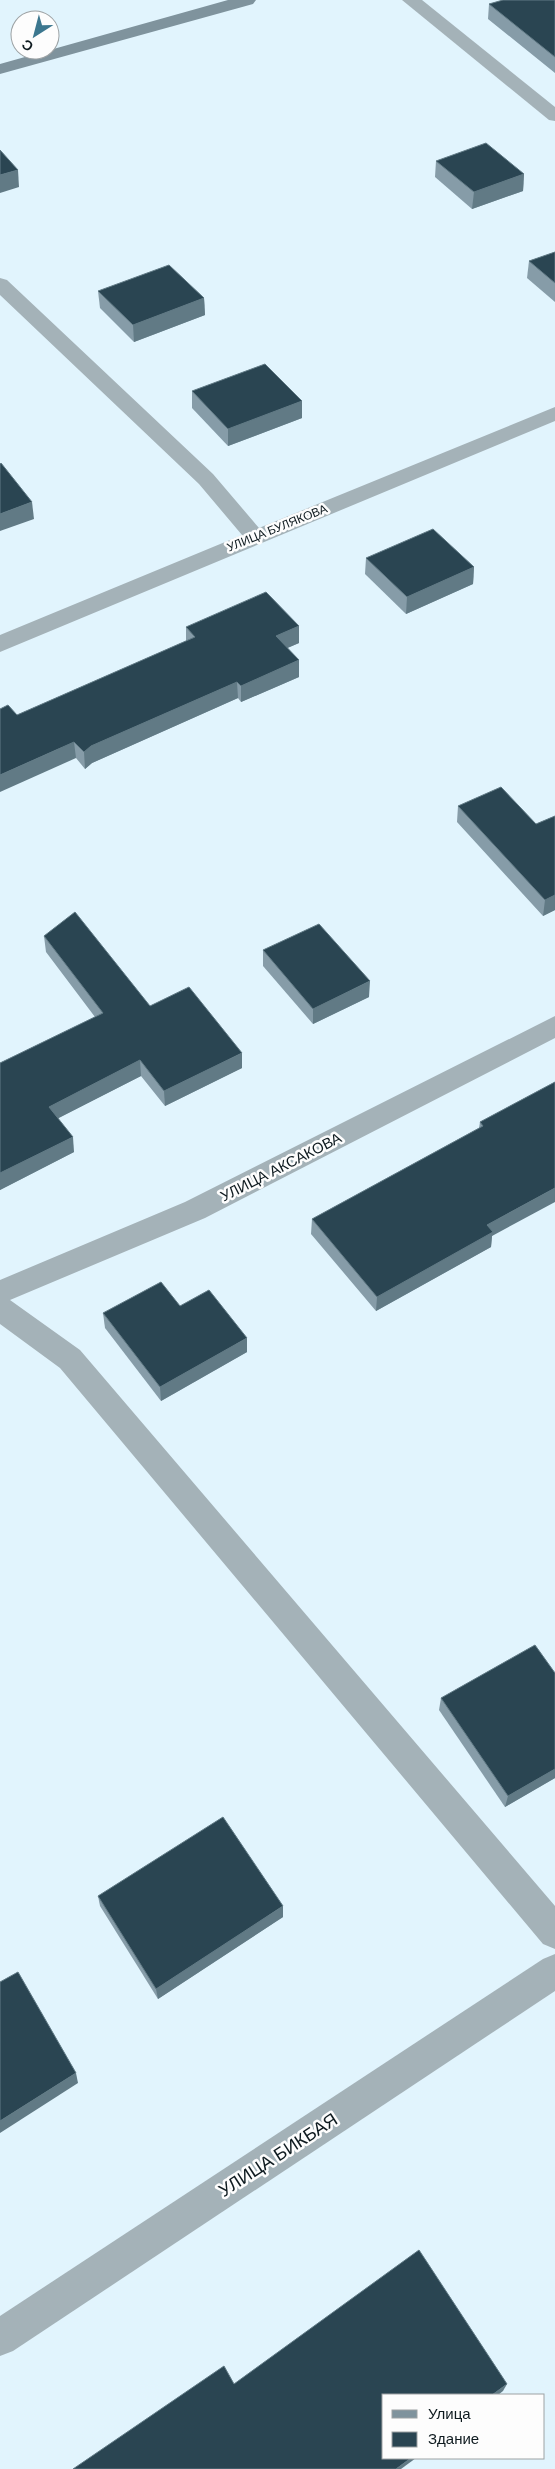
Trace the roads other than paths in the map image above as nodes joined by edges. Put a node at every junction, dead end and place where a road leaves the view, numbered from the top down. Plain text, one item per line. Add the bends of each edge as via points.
1 (246, 0) edge
2 (411, 0) edge
3 (0, 68) edge
4 (555, 116) edge
5 (0, 284) edge
6 (555, 413) edge
7 (255, 537) junction
8 (0, 644) edge
9 (555, 1026) edge
10 (0, 1292) edge
11 (0, 1308) edge
12 (555, 1932) edge
13 (555, 1971) edge
14 (0, 2338) edge

1 - 3 main road
2 - 4 street
5 - 7 street via 206,479
6 - 7 street, УЛИЦА БУЛЯКОВА
7 - 8 street, УЛИЦА БУЛЯКОВА
9 - 10 street, УЛИЦА АКСАКОВА via 195,1210
11 - 12 street via 70,1359
13 - 14 street, УЛИЦА БИКБАЯ

